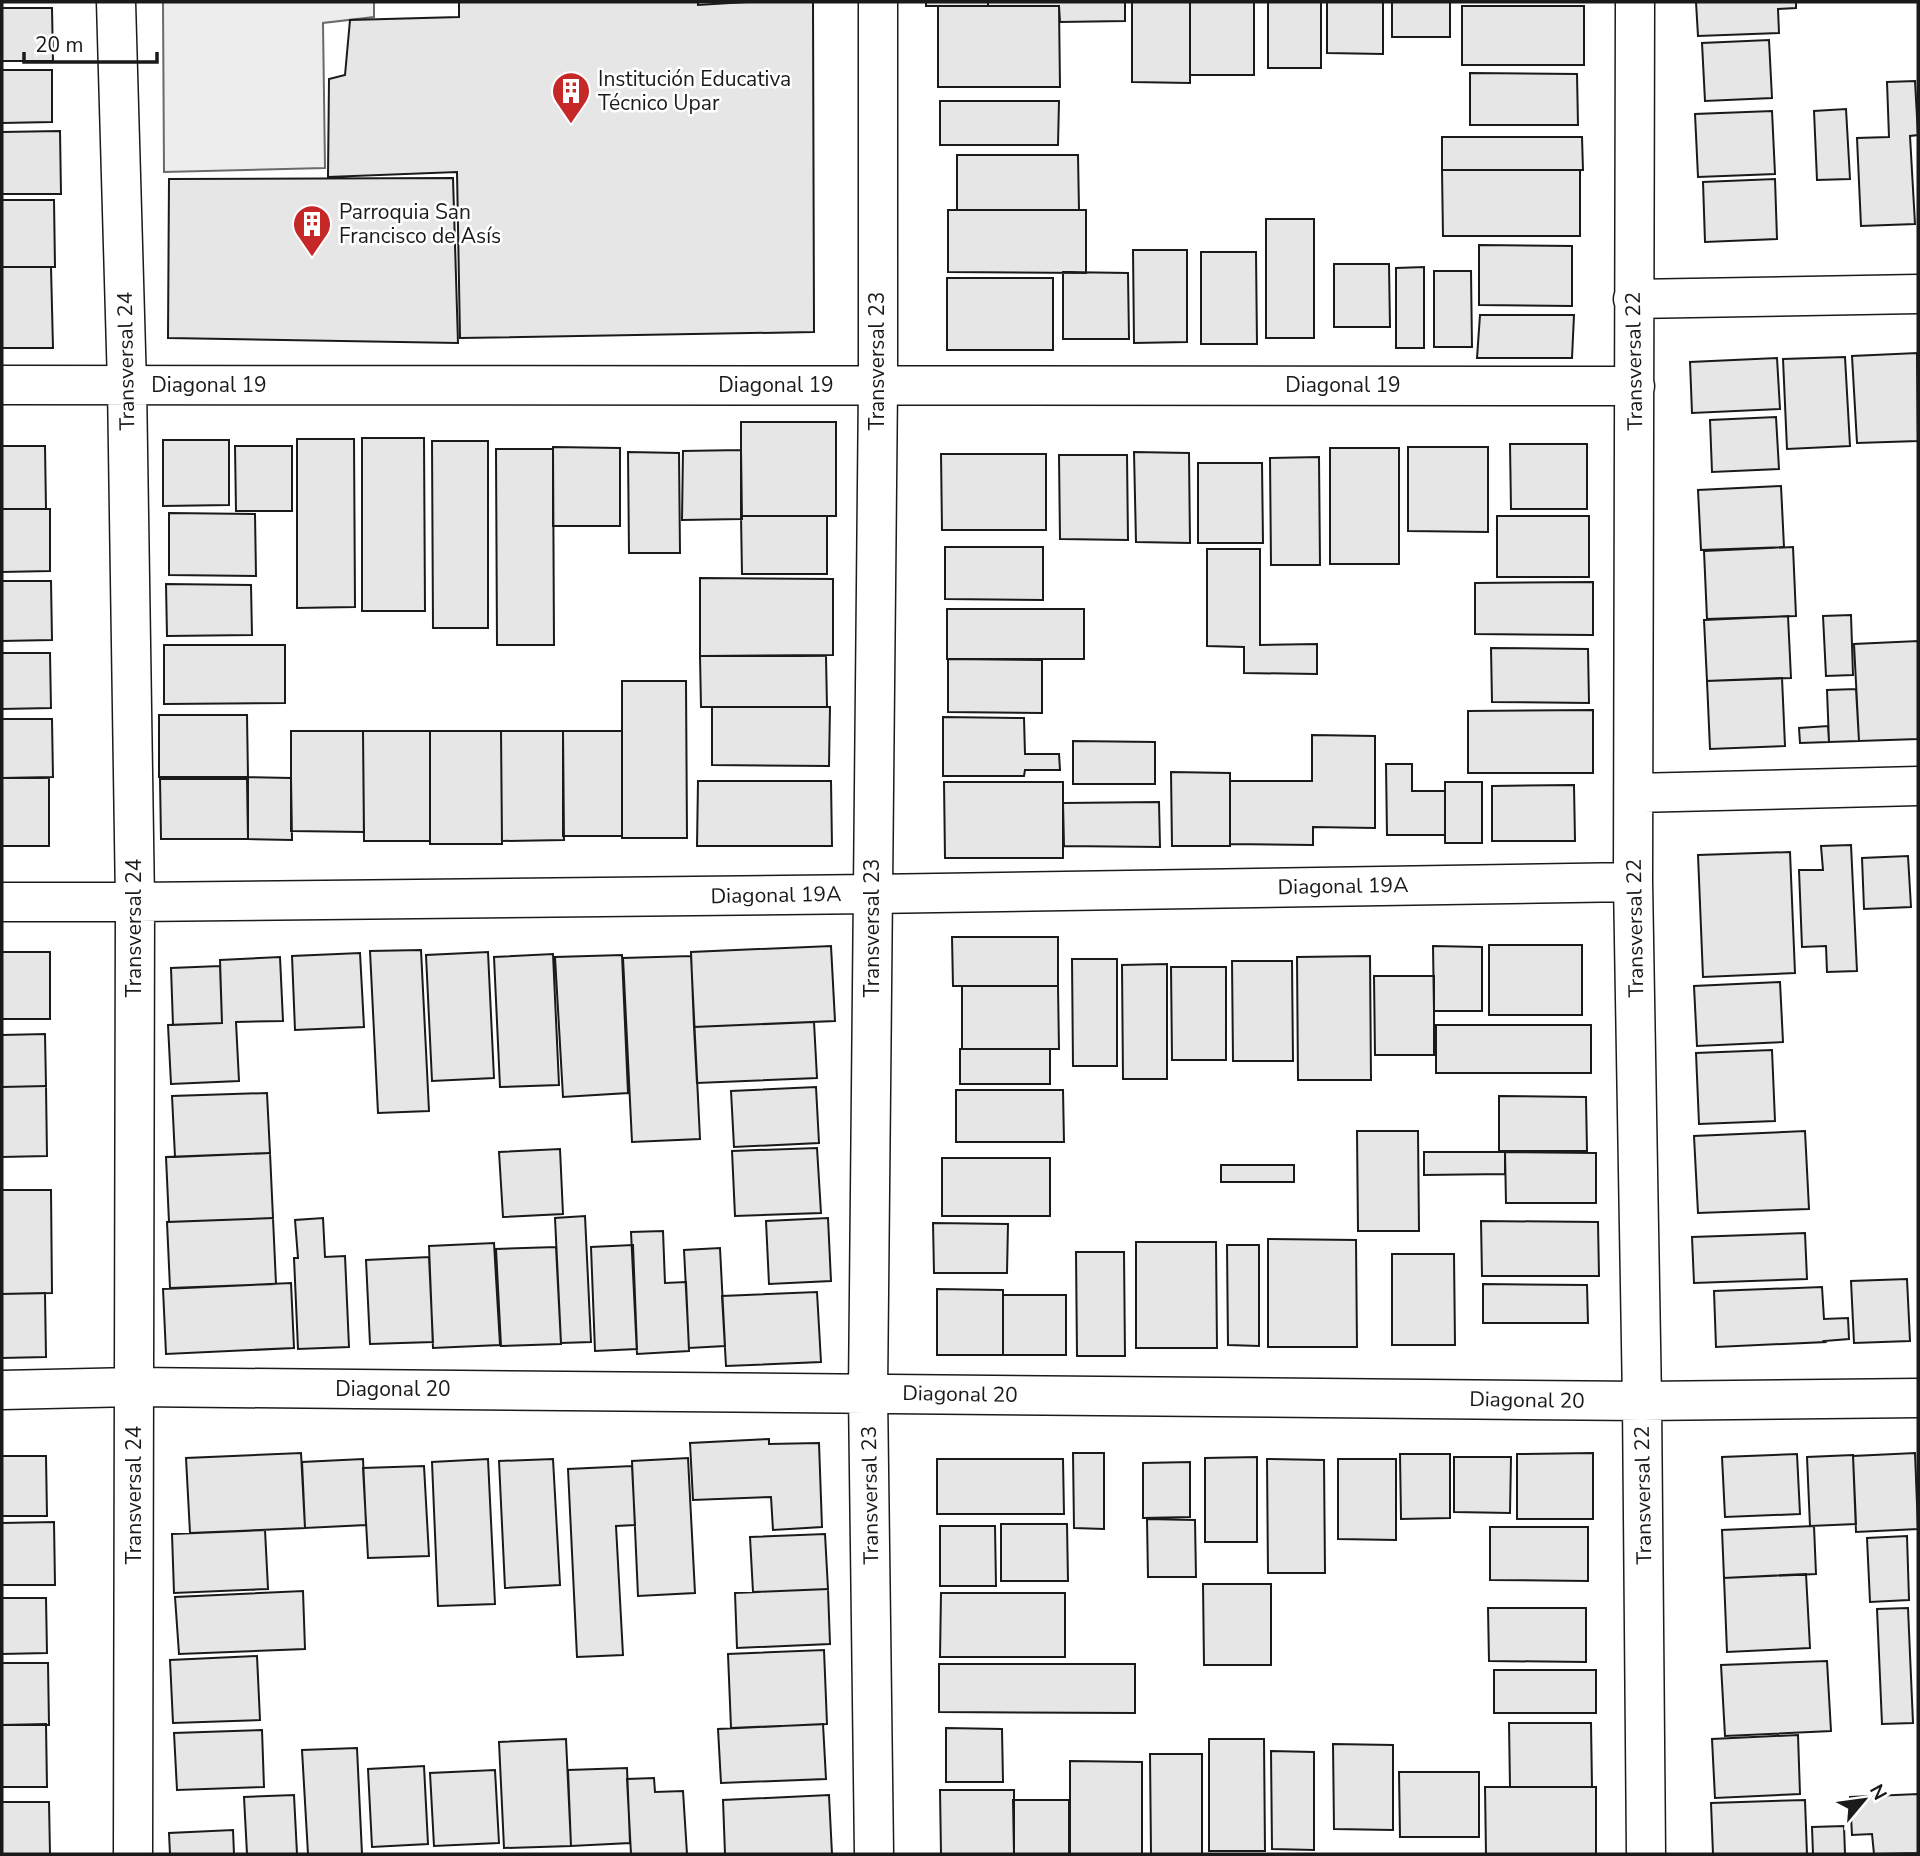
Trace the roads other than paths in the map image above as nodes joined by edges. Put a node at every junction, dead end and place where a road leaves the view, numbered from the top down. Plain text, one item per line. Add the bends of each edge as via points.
1 (116, 2) edge
2 (878, 2) edge
3 (1634, 2) edge
4 (1918, 294) edge
5 (1633, 299) junction
6 (2, 385) edge
7 (127, 385) junction
8 (877, 385) junction
9 (1635, 386) junction
10 (1918, 786) edge
11 (1634, 793) junction
12 (1633, 882) junction
13 (872, 894) junction
14 (2, 902) edge
15 (135, 902) junction
16 (134, 1387) junction
17 (2, 1390) edge
18 (868, 1393) junction
19 (1918, 1398) edge
20 (1642, 1401) junction
21 (133, 1854) edge
22 (874, 1854) edge
23 (1646, 1854) edge

1 - 7 street, Transversal 24
2 - 8 street, Transversal 23
3 - 5 street, Transversal 22
4 - 5 street
5 - 9 street, Transversal 22
6 - 7 street, Diagonal 19
7 - 8 street, Diagonal 19
7 - 15 street, Transversal 24
8 - 9 street, Diagonal 19
8 - 13 street, Transversal 23
9 - 11 street, Transversal 22
10 - 11 street
11 - 12 street, Transversal 22
12 - 13 street, Diagonal 19A
12 - 20 street, Transversal 22
13 - 15 street, Diagonal 19A
13 - 18 street, Transversal 23
14 - 15 street, Diagonal 19A
15 - 16 street, Transversal 24
16 - 17 street, Diagonal 20
16 - 18 street, Diagonal 20
16 - 21 street, Transversal 24
18 - 20 street, Diagonal 20
18 - 22 street, Transversal 23
19 - 20 street, Diagonal 20
20 - 23 street, Transversal 22

